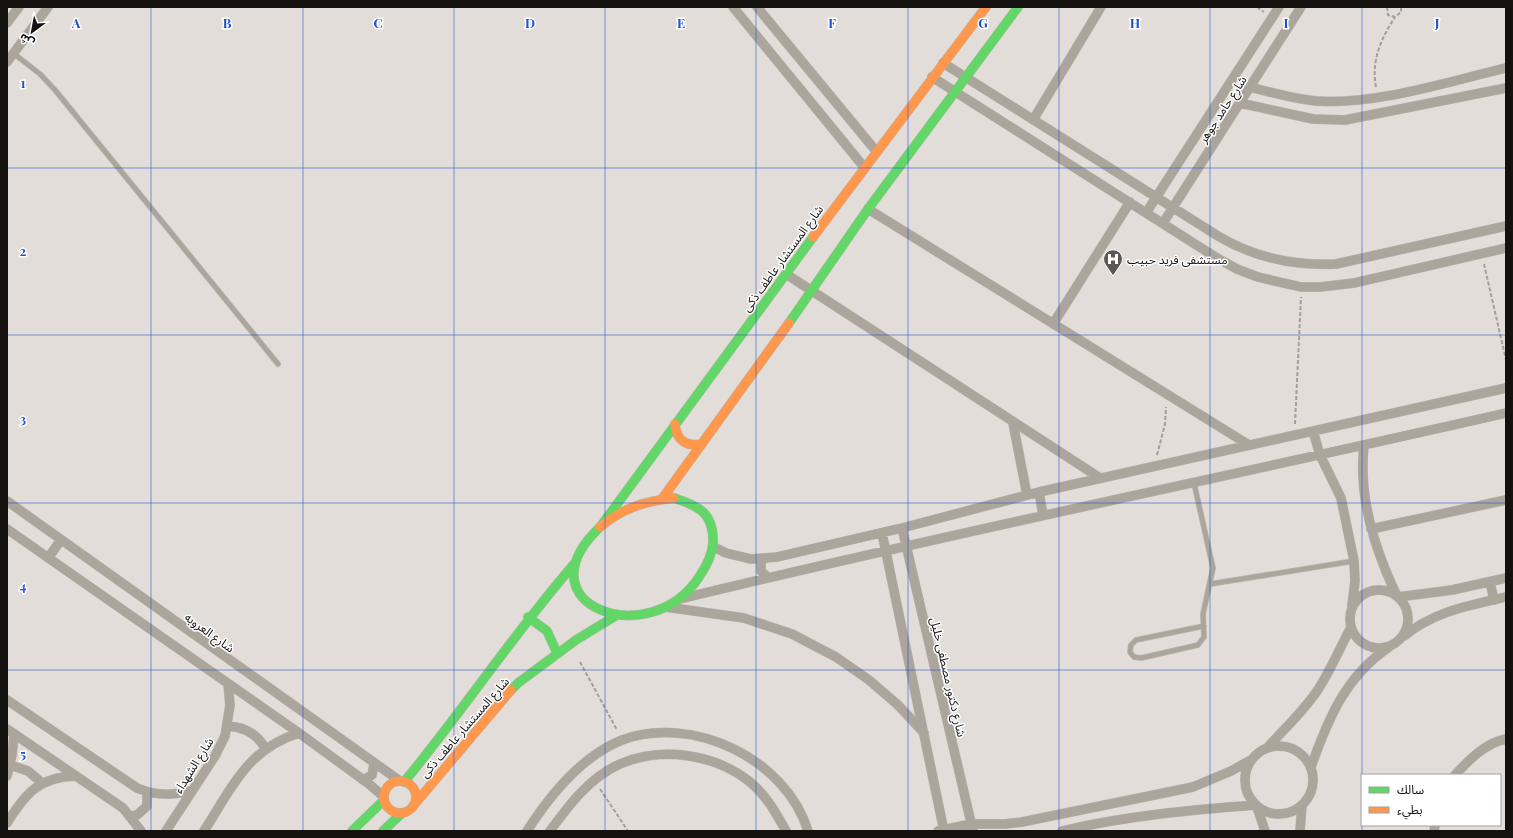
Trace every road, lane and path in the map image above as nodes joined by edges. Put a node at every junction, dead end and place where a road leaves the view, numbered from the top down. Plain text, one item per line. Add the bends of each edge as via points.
1 (18, 7) edge
2 (733, 7) edge
3 (757, 7) edge
4 (986, 7) edge
5 (1018, 7) edge
6 (1101, 7) edge
7 (1278, 7) edge
8 (1301, 7) edge
9 (1387, 7) edge
10 (1401, 7) edge
11 (44, 8) edge
12 (1395, 17) junction
13 (7, 23) edge
14 (13, 53) junction
15 (7, 62) edge
16 (943, 63) junction
17 (1506, 68) edge
18 (932, 77) junction
19 (965, 77) junction
20 (1250, 86) junction
21 (1506, 88) edge
22 (954, 91) junction
23 (1378, 98) junction
24 (1240, 103) junction
25 (1033, 120) junction
26 (876, 151) junction
27 (864, 167) junction
28 (1156, 197) junction
29 (1130, 202) junction
30 (1173, 207) junction
31 (868, 209) junction
32 (1146, 213) junction
33 (1163, 223) junction
34 (1506, 226) edge
35 (1506, 248) edge
36 (1482, 254) junction
37 (786, 274) junction
38 (1301, 287) junction
39 (812, 292) junction
40 (1053, 324) junction
41 (1506, 360) edge
42 (278, 364) dead end
43 (1506, 388) edge
44 (1165, 393) junction
45 (1506, 413) edge
46 (1013, 423) junction
47 (676, 424) junction
48 (1313, 431) junction
49 (1294, 435) junction
50 (702, 444) junction
51 (1249, 445) junction
52 (1364, 446) junction
53 (1320, 455) junction
54 (1152, 467) junction
55 (1100, 478) junction
56 (1194, 483) junction
57 (1039, 492) junction
58 (1027, 495) junction
59 (662, 499) junction
60 (1506, 500) edge
61 (7, 501) edge
62 (1044, 515) junction
63 (601, 526) junction
64 (902, 528) junction
65 (7, 529) edge
66 (1371, 529) junction
67 (882, 532) junction
68 (61, 540) junction
69 (907, 546) junction
70 (714, 547) junction
71 (887, 550) junction
72 (48, 558) junction
73 (764, 559) junction
74 (1354, 561) junction
75 (575, 563) junction
76 (767, 577) junction
77 (1506, 578) edge
78 (1490, 582) junction
79 (1210, 584) junction
80 (1398, 596) junction
81 (1506, 597) edge
82 (680, 598) junction
83 (1494, 600) junction
84 (666, 607) junction
85 (1352, 607) junction
86 (617, 615) junction
87 (528, 617) junction
88 (1204, 626) junction
89 (1351, 627) junction
90 (1396, 642) junction
91 (557, 654) junction
92 (580, 662) dead end
93 (228, 684) junction
94 (7, 700) edge
95 (228, 726) junction
96 (10, 732) edge
97 (299, 734) junction
98 (925, 734) junction
99 (1506, 738) edge
100 (622, 740) junction
101 (1268, 747) junction
102 (265, 748) junction
103 (1249, 761) junction
104 (374, 764) junction
105 (10, 765) junction
106 (1310, 767) junction
107 (1456, 774) edge
108 (7, 776) edge
109 (75, 776) junction
110 (363, 780) junction
111 (594, 780) junction
112 (402, 782) junction
113 (42, 783) junction
114 (193, 790) junction
115 (147, 792) junction
116 (384, 798) junction
117 (1302, 805) junction
118 (413, 806) junction
119 (1256, 806) junction
120 (402, 813) junction
121 (131, 816) junction
122 (7, 823) edge
123 (972, 827) edge
124 (1092, 827) edge
125 (1264, 827) edge
126 (942, 830) edge
127 (141, 831) edge
128 (166, 831) edge
129 (204, 831) edge
130 (352, 831) edge
131 (383, 831) edge
132 (527, 831) edge
133 (550, 831) edge
134 (628, 831) edge
135 (786, 831) edge
136 (808, 831) edge
137 (1062, 831) edge
138 (1256, 831) edge
139 (1300, 831) edge

1 - 13 street
2 - 27 street
3 - 26 street
4 - 16 street, شارع المستشار عاطف ذكى
5 - 19 street
6 - 25 street
7 - 28 street, شارع حامد جوهر
8 - 20 street, شارع حامد جوهر
9 - 12 path via 1388,14
10 - 12 path via 1401,12
11 - 14 street
12 - 23 path via 1375,59
14 - 15 street
14 - 42 lane via 40,74 55,90
16 - 18 street, شارع المستشار عاطف ذكى
16 - 19 street
17 - 23 street
18 - 22 street
18 - 26 street, شارع المستشار عاطف ذكى
19 - 22 street
19 - 25 street
20 - 23 street via 1285,96 1317,101
20 - 24 street, شارع حامد جوهر
21 - 24 street via 1345,120 1313,119
22 - 29 street
22 - 31 street
24 - 30 street, شارع حامد جوهر
25 - 28 street
26 - 27 street, شارع المستشار عاطف ذكى
27 - 37 street, شارع المستشار عاطف ذكى
28 - 30 street
28 - 32 street, شارع حامد جوهر
29 - 32 street
29 - 40 street
30 - 33 street, شارع حامد جوهر
30 - 34 street via 1218,236 1255,254 1274,260 1316,265 1357,260
31 - 39 street
31 - 40 street
32 - 33 street
33 - 38 street via 1237,269 1258,277
35 - 36 street
36 - 38 street via 1354,283
36 - 41 path
37 - 39 street
37 - 47 street, شارع المستشار عاطف ذكى
38 - 49 path
39 - 46 street
39 - 50 street
40 - 44 street
43 - 48 street
44 - 51 street
44 - 54 path via 1165,424
45 - 52 street
46 - 55 street
46 - 58 street
47 - 50 street via 678,437 682,442 688,445
47 - 63 street, شارع المستشار عاطف ذكى
48 - 49 street
48 - 53 street
49 - 51 street
50 - 59 street
51 - 54 street
52 - 53 street
52 - 66 street via 1362,478
53 - 56 street
53 - 74 street via 1341,498
54 - 55 street
55 - 57 street
56 - 62 street
56 - 79 lane via 1213,568
57 - 58 street
57 - 62 street
58 - 64 street
59 - 63 street via 619,512
59 - 70 street via 686,500 701,509 712,524
60 - 66 street
61 - 68 street, شارع العروبه
62 - 69 street
63 - 75 street via 586,543
64 - 67 street
64 - 69 street, شارع دكتور مصطفى خليل
65 - 72 street
66 - 80 street via 1383,566
67 - 71 street
67 - 73 street
68 - 72 street
68 - 104 street, شارع العروبه
69 - 71 street
69 - 123 street, شارع دكتور مصطفى خليل
70 - 73 street via 738,557
70 - 82 street via 703,574
71 - 76 street
71 - 98 street
72 - 93 street
73 - 76 street via 761,562 761,571
74 - 79 lane
74 - 85 street
75 - 86 street via 573,578 577,592 587,604 601,612
75 - 87 street, شارع المستشار عاطف ذكى
76 - 82 street
77 - 78 street
78 - 80 street via 1433,594
78 - 83 street
79 - 88 lane via 1205,599
80 - 85 street via 1385,590 1372,590 1360,596
80 - 90 street via 1404,604 1408,618 1405,632
81 - 83 street
82 - 84 street
83 - 90 street via 1439,614
84 - 86 street via 634,616
84 - 98 street via 744,618 792,634 836,657 869,680 898,705
85 - 89 street via 1349,620
86 - 91 street, شارع المستشار عاطف ذكى
87 - 91 street via 545,627 551,635
87 - 112 street, شارع المستشار عاطف ذكى via 426,756
88 - 88 lane via 1136,640 1131,645 1131,655 1138,658 1198,645 1204,638
89 - 90 street via 1355,636 1367,645 1382,648
89 - 101 street via 1318,689
90 - 106 street via 1374,657 1340,698
91 - 118 street, شارع المستشار عاطف ذكى via 508,693
92 - 100 path
93 - 95 street, شارع الشهداء
93 - 97 street
94 - 115 street via 127,782
95 - 102 street via 243,728 250,732
95 - 114 street, شارع الشهداء via 220,746
96 - 105 street
96 - 109 street
97 - 102 street
97 - 110 street
98 - 126 street
99 - 107 street via 1472,756
100 - 132 street via 590,758 560,788
100 - 136 street via 654,733 683,735 712,740 740,751 764,767 789,795
101 - 103 street
101 - 106 street via 1281,746 1293,749 1303,756
102 - 129 street via 242,772
103 - 119 street via 1244,784
103 - 123 street via 1193,787 1022,822
104 - 110 street via 372,775
104 - 112 street, شارع العروبه
105 - 108 street
105 - 113 street via 28,771
106 - 117 street via 1313,780 1310,794
109 - 113 street via 64,776
109 - 121 street
110 - 116 street
111 - 133 street via 570,803
111 - 134 path
111 - 135 street via 620,764 648,756 678,754 704,759 729,768 751,782 773,806
112 - 116 street via 389,786
112 - 118 street via 409,784 415,792
113 - 122 street via 24,797
114 - 115 street via 170,795
114 - 128 street, شارع الشهداء
115 - 121 street via 147,806 137,815
116 - 120 street via 390,810
116 - 130 street
117 - 119 street via 1292,812 1280,814 1268,813
117 - 139 street
118 - 120 street
119 - 124 street via 1200,809
119 - 125 street
120 - 131 street
121 - 127 street
123 - 126 street
124 - 137 street
125 - 138 street

